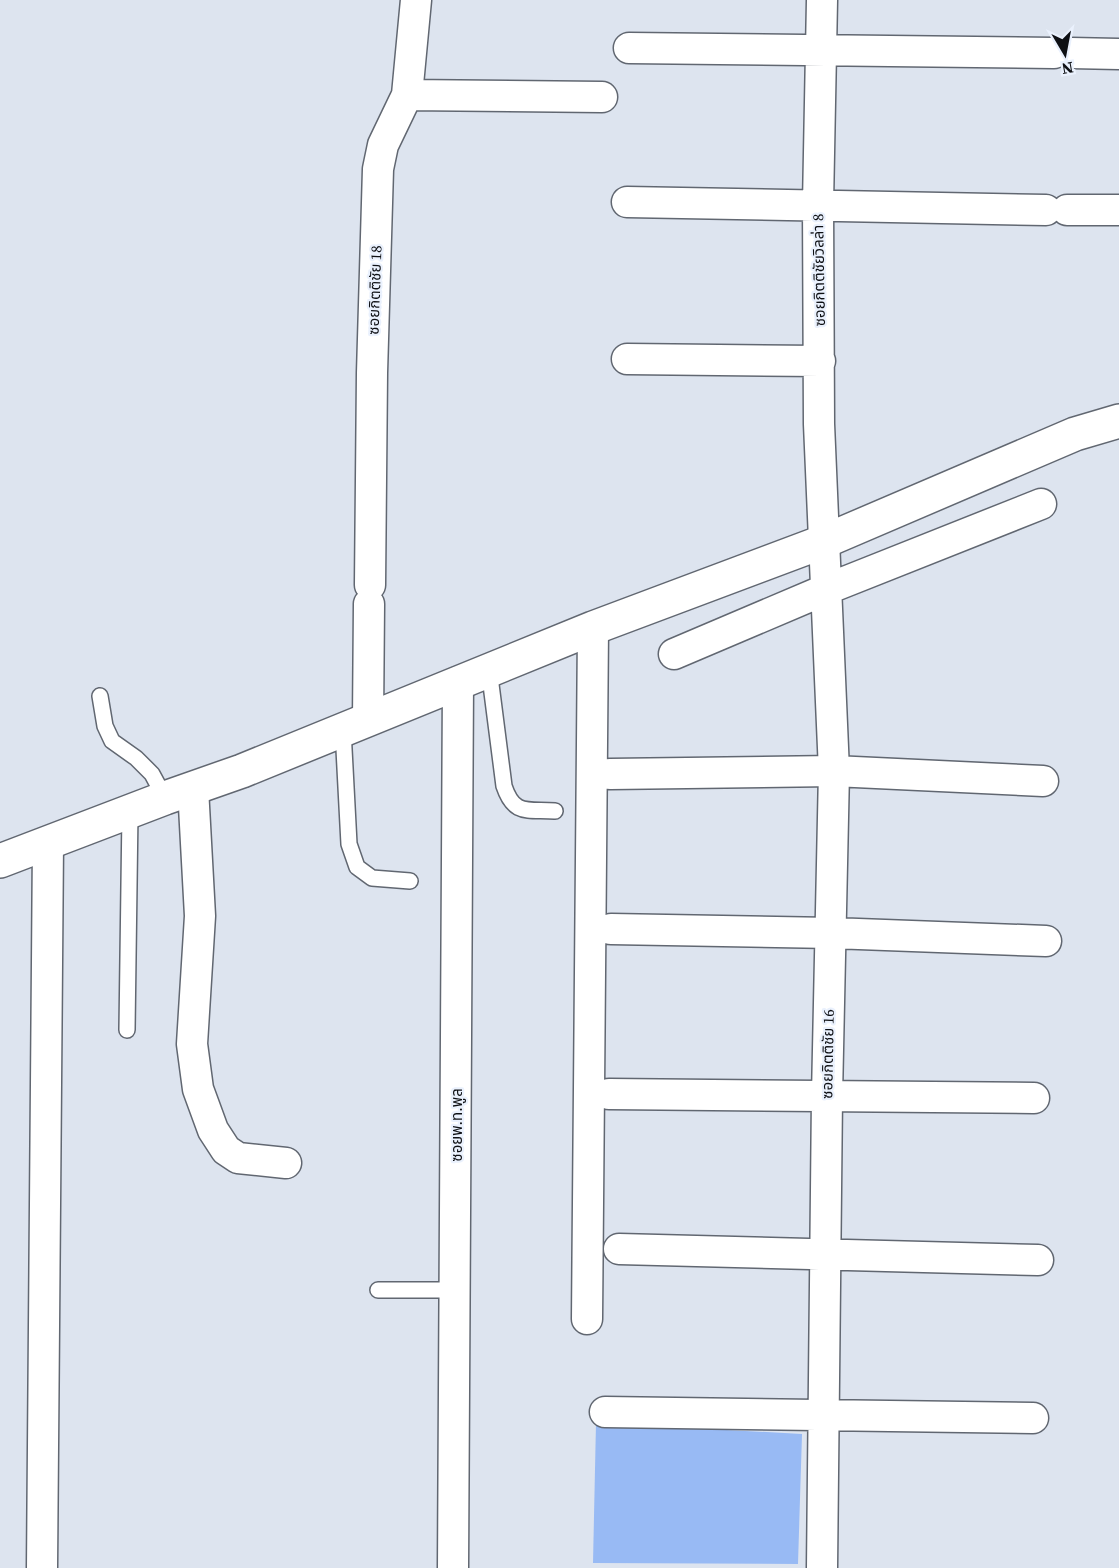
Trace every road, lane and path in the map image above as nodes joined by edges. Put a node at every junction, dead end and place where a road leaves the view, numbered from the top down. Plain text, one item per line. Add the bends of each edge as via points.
1 (416, 0) edge
2 (822, 0) edge
3 (629, 48) dead end
4 (822, 50) junction
5 (1119, 54) edge
6 (407, 95) junction
7 (602, 97) dead end
8 (627, 202) dead end
9 (818, 204) junction
10 (1119, 210) edge
11 (627, 359) dead end
12 (820, 361) junction
13 (1119, 421) edge
14 (1041, 504) dead end
15 (825, 541) junction
16 (827, 589) junction
17 (593, 628) junction
18 (674, 654) dead end
19 (489, 669) junction
20 (458, 682) junction
21 (100, 696) dead end
22 (355, 725) junction
23 (834, 771) junction
24 (610, 774) dead end
25 (1043, 782) dead end
26 (179, 793) junction
27 (555, 811) dead end
28 (130, 812) junction
29 (48, 842) junction
30 (0, 861) edge
31 (410, 881) dead end
32 (611, 928) dead end
33 (832, 933) junction
34 (1046, 941) dead end
35 (127, 1030) dead end
36 (609, 1094) dead end
37 (827, 1096) junction
38 (1034, 1098) dead end
39 (286, 1163) dead end
40 (619, 1248) dead end
41 (825, 1254) junction
42 (1038, 1260) dead end
43 (378, 1290) dead end
44 (456, 1290) junction
45 (587, 1319) dead end
46 (605, 1412) dead end
47 (824, 1415) junction
48 (1033, 1418) dead end
49 (42, 1568) edge
50 (453, 1568) edge
51 (822, 1568) edge

1 - 6 street, ซอยกิตติชัย 18
2 - 4 street, ซอยกิตติชัยวิลล่า 8
3 - 4 street
4 - 5 street
4 - 9 street, ซอยกิตติชัยวิลล่า 8
6 - 7 street
6 - 22 street, ซอยกิตติชัย 18 via 383,145 378,169 369,595
8 - 9 street
9 - 10 street
9 - 12 street, ซอยกิตติชัยวิลล่า 8
11 - 12 street
12 - 15 street, ซอยกิตติชัยวิลล่า 8
13 - 15 street via 1076,434
14 - 16 street
15 - 16 street, ซอยกิตติชัย 16
15 - 17 street
16 - 18 street
16 - 23 street, ซอยกิตติชัย 16
17 - 19 street
17 - 45 street
19 - 20 street
19 - 27 lane via 508,797 518,808
20 - 22 street
20 - 44 street, ซอยพ.ท.พูล
21 - 26 lane via 112,741
22 - 26 street
22 - 31 lane via 349,844 357,867 372,878
23 - 24 street
23 - 25 street
23 - 33 street, ซอยกิตติชัย 16
26 - 28 street
26 - 39 street via 200,916 192,1044 198,1089 213,1130 226,1150 238,1158
28 - 29 street
28 - 35 lane
29 - 30 street
29 - 49 street
32 - 33 street
33 - 34 street
33 - 37 street, ซอยกิตติชัย 16
36 - 37 street
37 - 38 street
37 - 41 street, ซอยกิตติชัย 16
40 - 41 street
41 - 42 street
41 - 47 street, ซอยกิตติชัย 16
43 - 44 lane
44 - 50 street, ซอยพ.ท.พูล
46 - 47 street
47 - 48 street
47 - 51 street, ซอยกิตติชัย 16

